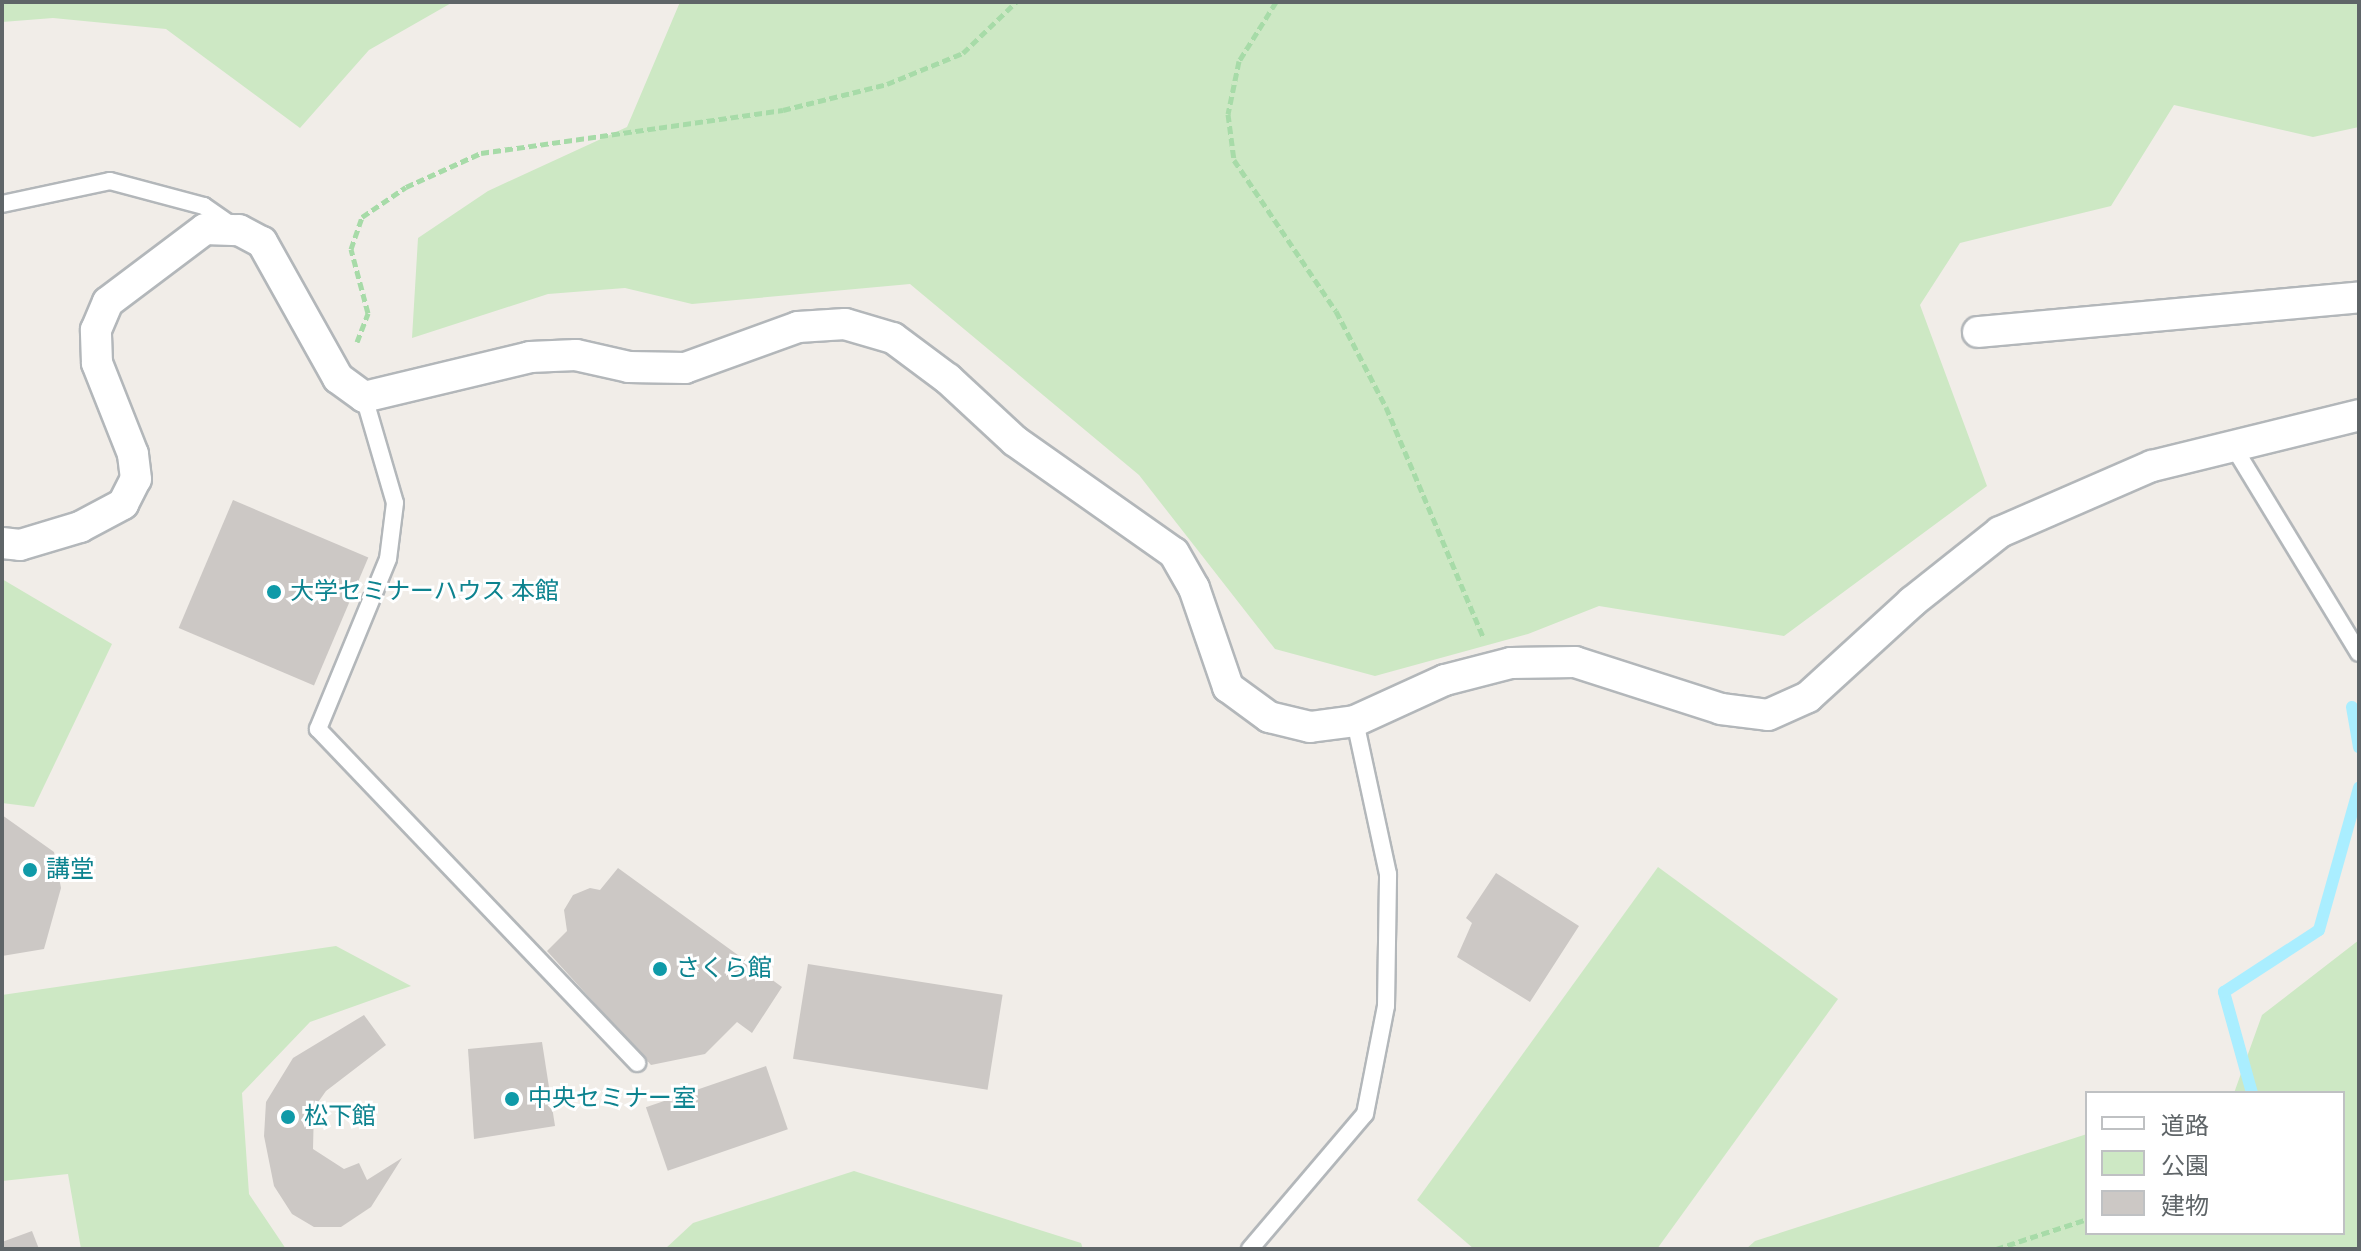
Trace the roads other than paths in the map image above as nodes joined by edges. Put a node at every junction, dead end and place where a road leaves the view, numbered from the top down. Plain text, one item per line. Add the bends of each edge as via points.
1 (2, 204) edge
2 (239, 230) junction
3 (2359, 297) edge
4 (1978, 332) dead end
5 (364, 397) junction
6 (2359, 415) edge
7 (2233, 446) junction
8 (2, 543) edge
9 (2359, 653) edge
10 (1355, 721) junction
11 (637, 1063) dead end
12 (1250, 1249) edge

1 - 2 lane via 110,181 204,206
2 - 5 street via 262,242 338,378
2 - 8 street via 205,229 108,302 96,330 97,363 133,454 136,479 123,504 80,527 20,545
3 - 4 street
5 - 10 street via 530,357 576,355 629,367 685,368 798,327 845,324 893,338 948,379 1015,441 1174,553 1194,588 1228,687 1269,717 1310,727
5 - 11 lane via 395,503 388,559 318,729
6 - 7 street
7 - 9 lane
7 - 10 street via 2152,466 2000,532 1912,602 1808,697 1768,715 1721,709 1575,662 1493,668 1445,680
10 - 12 lane via 1388,874 1386,1006 1365,1114

